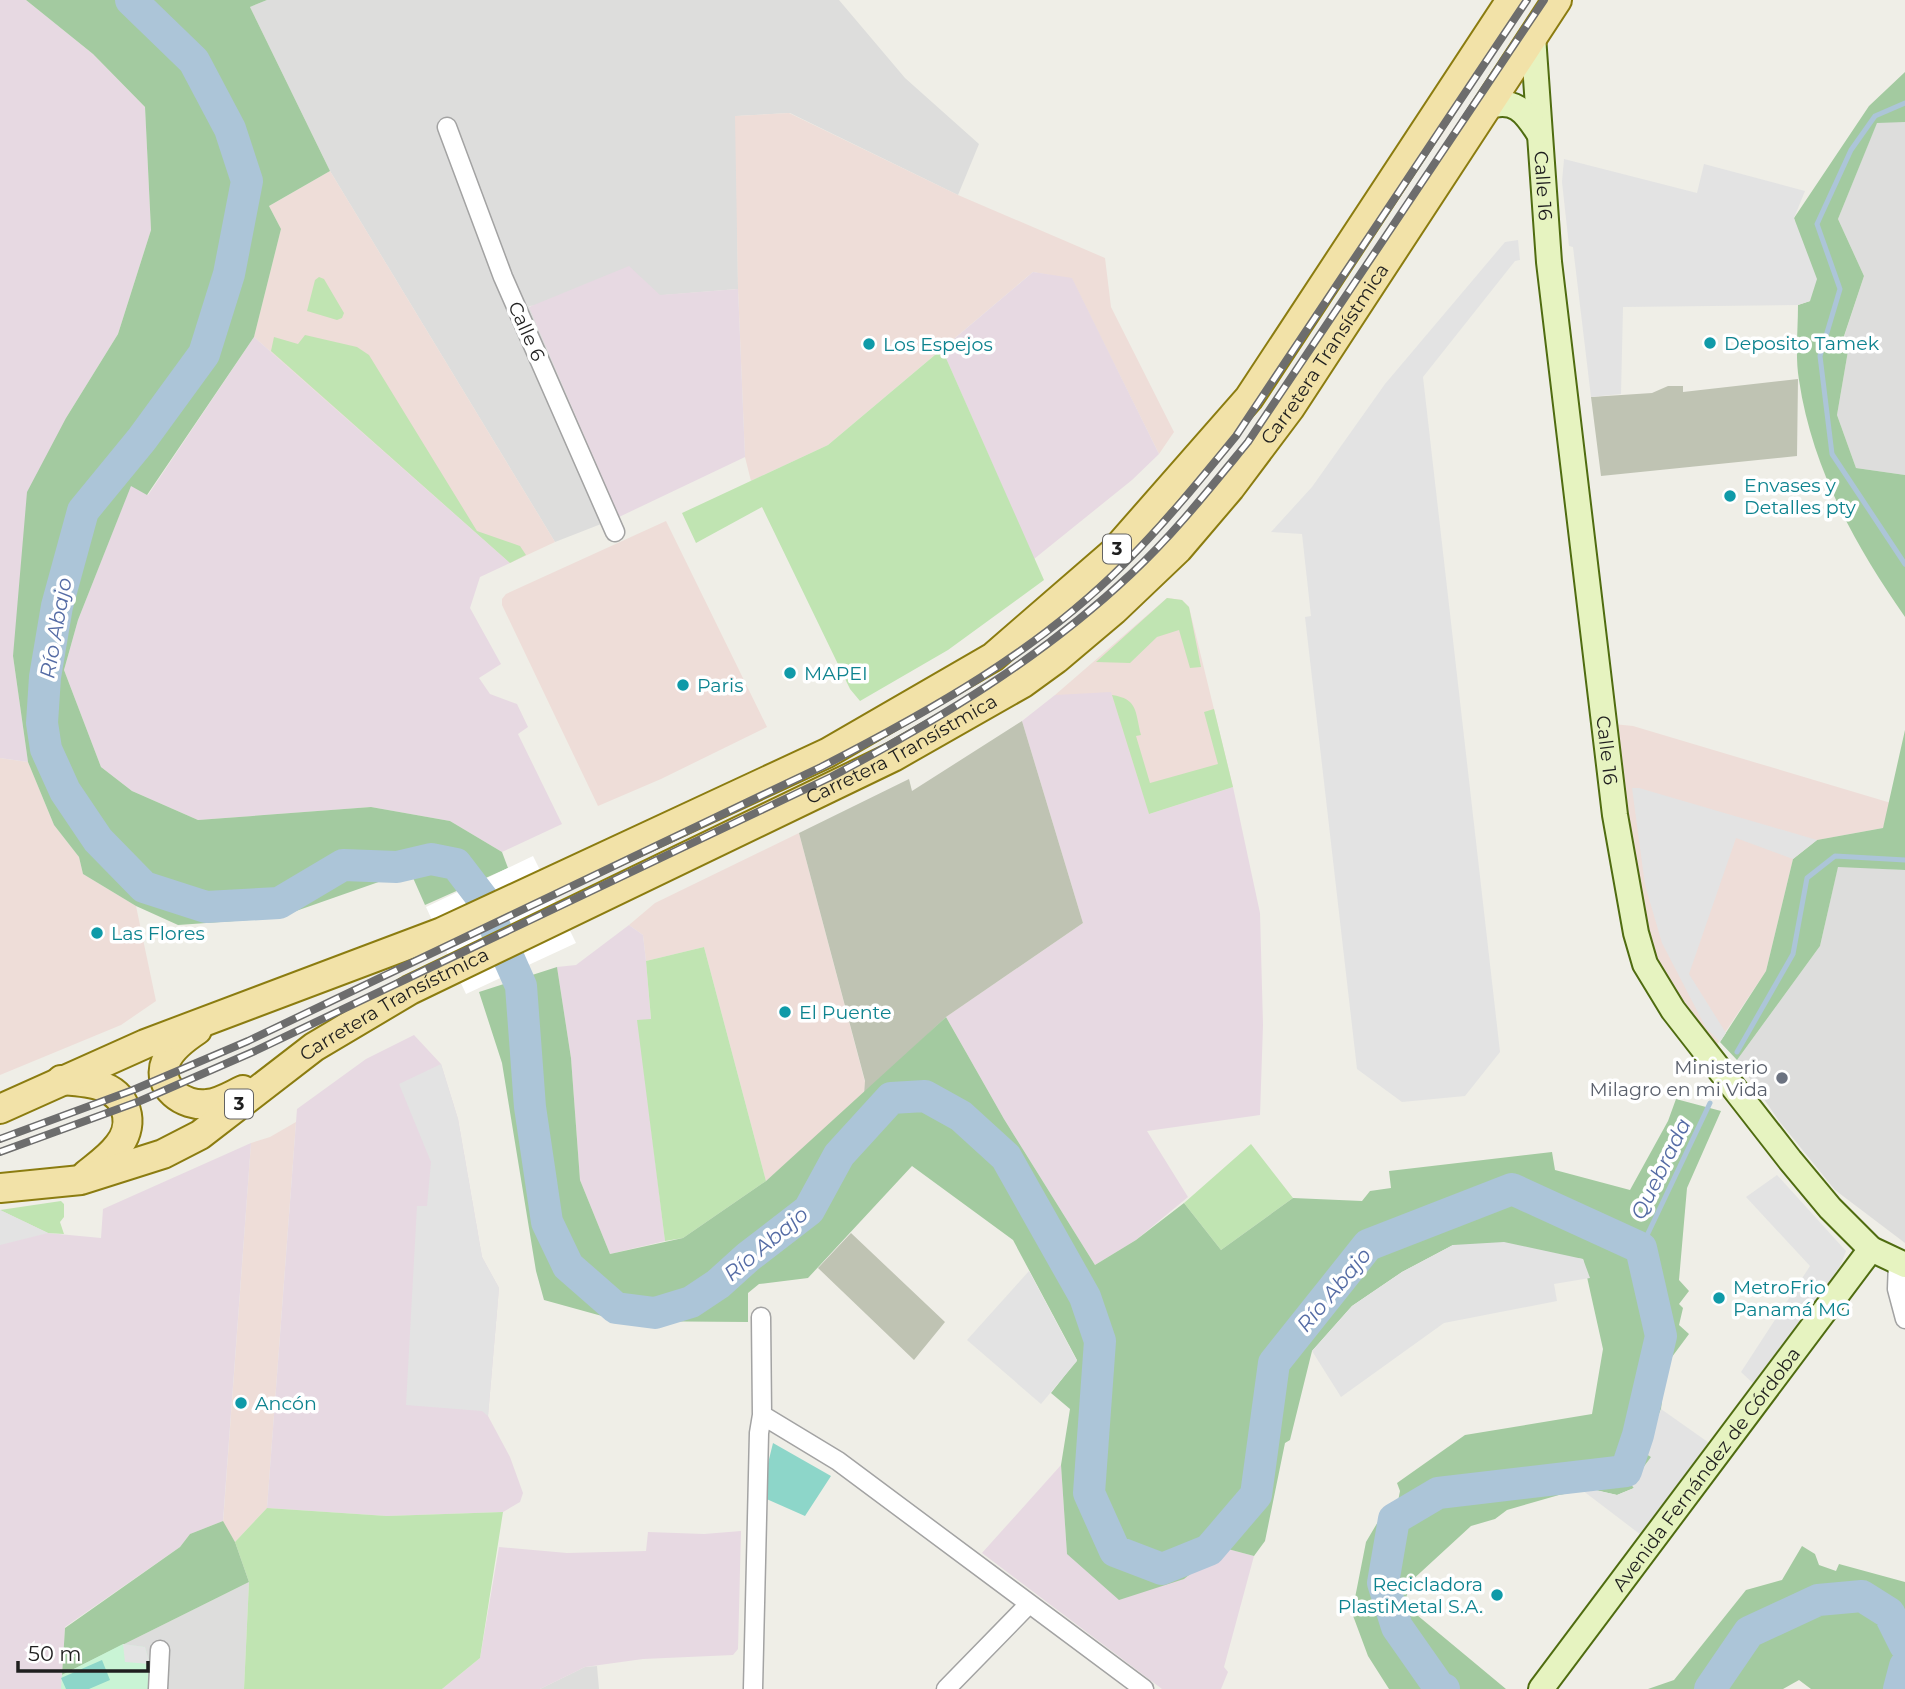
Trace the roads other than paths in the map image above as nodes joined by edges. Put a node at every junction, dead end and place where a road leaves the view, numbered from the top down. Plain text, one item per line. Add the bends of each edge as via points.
1 (1511, 0) edge
2 (1557, 0) edge
3 (1534, 36) junction
4 (1486, 107) junction
5 (447, 127) dead end
6 (1538, 132) junction
7 (615, 532) dead end
8 (216, 1017) junction
9 (271, 1078) junction
10 (61, 1080) junction
11 (0, 1109) edge
12 (81, 1180) junction
13 (0, 1188) edge
14 (1871, 1249) junction
15 (1901, 1263) edge
16 (761, 1317) dead end
17 (1905, 1319) edge
18 (762, 1415) junction
19 (1029, 1604) junction
20 (160, 1650) dead end
21 (158, 1689) edge
22 (753, 1689) edge
23 (946, 1689) edge
24 (1144, 1689) edge
25 (1541, 1689) edge

1 - 8 main road, Carretera Transístmica / 3 via 1249,398 1113,553 993,657 827,753 537,888 442,932
2 - 3 main road, Carretera Transístmica / 3
3 - 4 main road, Carretera Transístmica / 3
3 - 6 main road, Calle 16
4 - 6 main road, Calle 16 via 1515,104
4 - 9 main road, Carretera Transístmica / 3 via 1290,408 1195,529 1114,610 1023,682 893,757 457,966 371,1012
5 - 7 street, Calle 6 via 503,277
6 - 14 main road, Calle 16 via 1549,262 1614,805 1645,964 1673,1010 1830,1208
8 - 9 main road via 177,1046 165,1062 164,1078 173,1094 189,1104 208,1104
8 - 10 main road, Carretera Transístmica / 3
9 - 12 main road, Carretera Transístmica / 3 via 200,1135 144,1162
10 - 11 main road, Carretera Transístmica / 3
10 - 12 main road via 110,1089 127,1113 126,1130 118,1146
12 - 13 main road, Carretera Transístmica / 3
14 - 15 main road, Calle 16
14 - 25 main road, Avenida Fernández de Córdoba
15 - 17 street via 1897,1289
16 - 18 street
18 - 19 street via 838,1461
18 - 22 street
19 - 23 street
19 - 24 street
20 - 21 street

